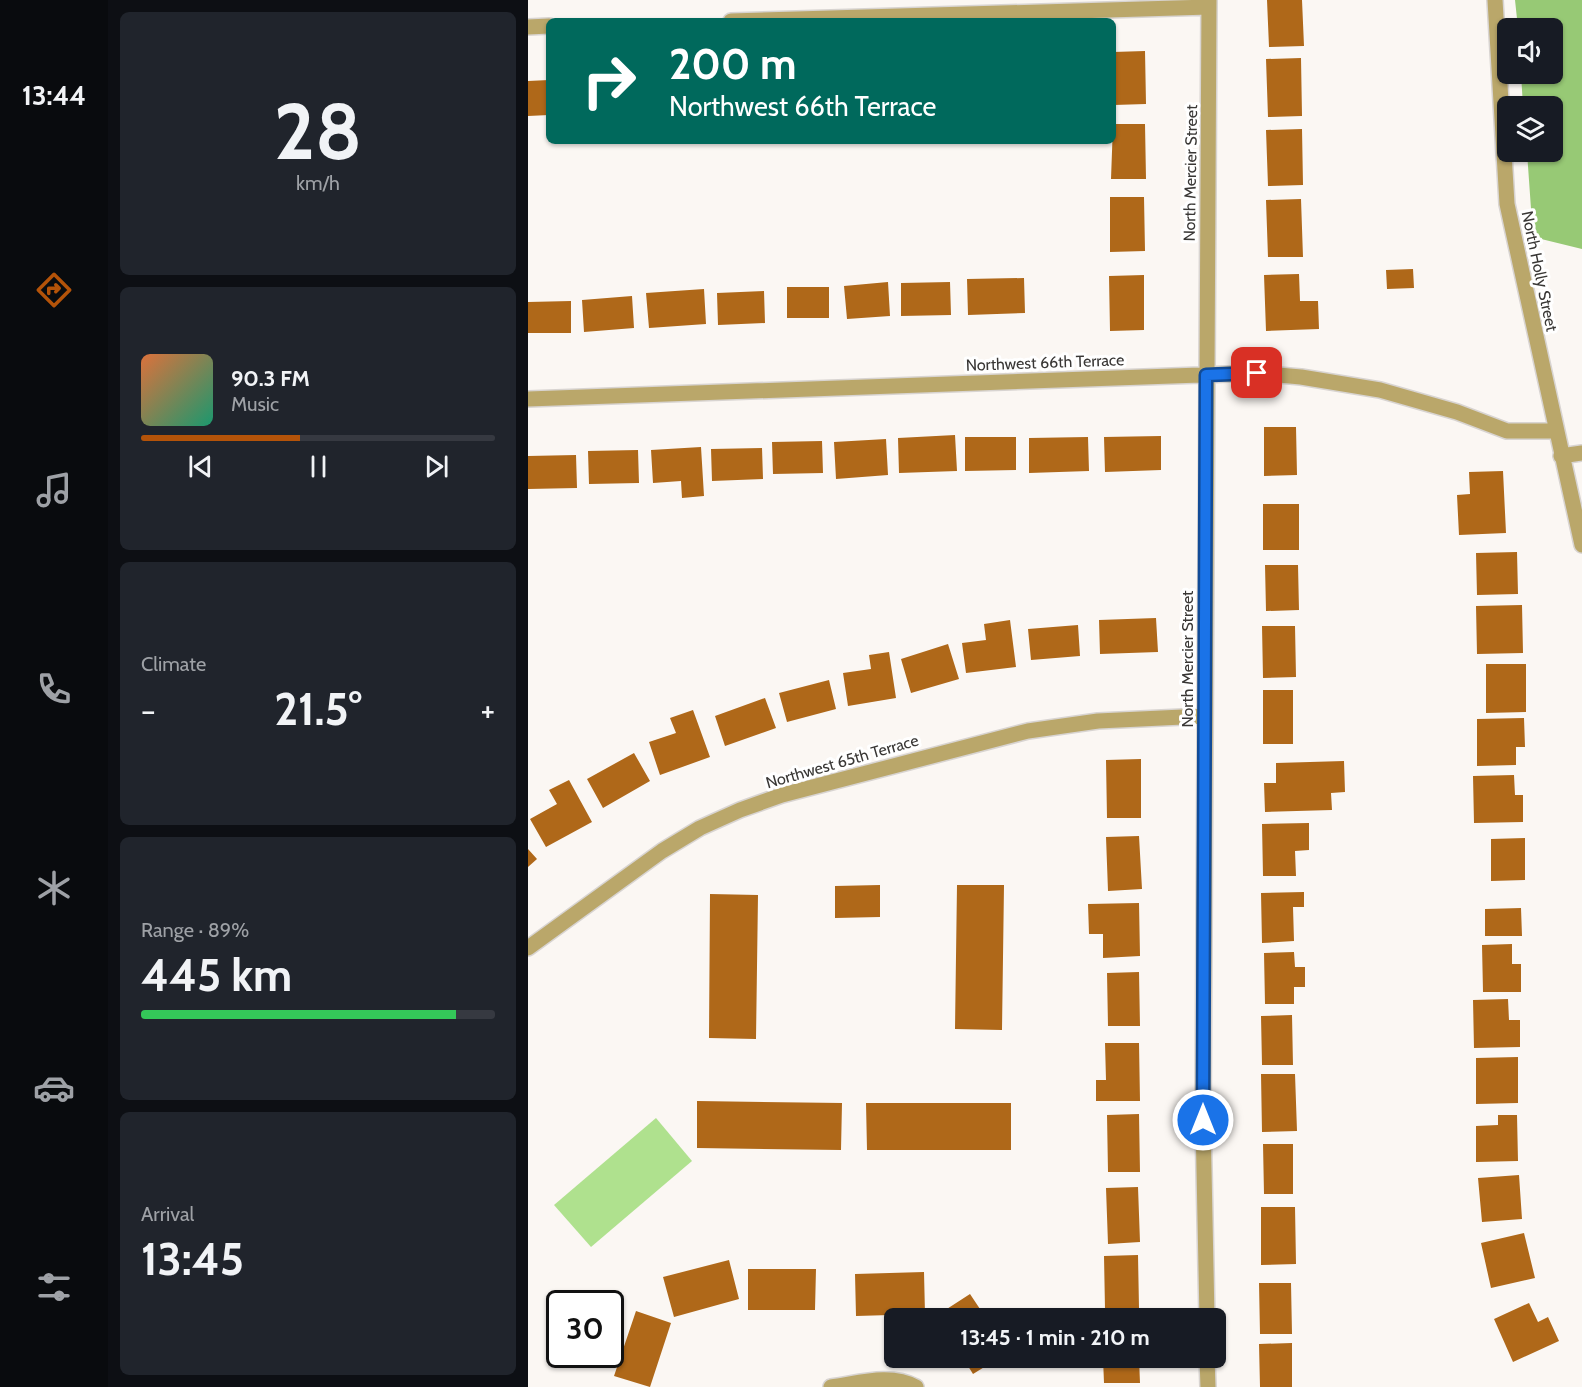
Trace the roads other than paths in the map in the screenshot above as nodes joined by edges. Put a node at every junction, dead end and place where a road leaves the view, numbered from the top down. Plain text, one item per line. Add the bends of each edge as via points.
1 (1495, 0) edge
2 (1209, 4) edge
3 (815, 18) edge
4 (546, 26) edge
5 (528, 27) edge
6 (1206, 375) junction
7 (528, 399) edge
8 (1555, 431) junction
9 (1582, 453) edge
10 (1561, 456) junction
11 (1582, 545) edge
12 (1204, 716) junction
13 (528, 948) edge
14 (1207, 1308) edge
15 (1208, 1368) edge
16 (831, 1387) edge
17 (916, 1387) edge
18 (1208, 1387) edge

1 - 8 street, North Holly Street via 1507,204
2 - 3 street
2 - 6 street, North Mercier Street
4 - 5 street
6 - 7 street, Northwest 66th Terrace
6 - 8 street, Northwest 66th Terrace via 1257,373 1312,379 1380,390 1507,431
6 - 12 street, North Mercier Street
8 - 10 street, North Holly Street
9 - 10 street
10 - 11 street, North Holly Street
12 - 13 street, Northwest 65th Terrace via 1098,721 1028,731 782,795 740,810 671,845
12 - 14 street, North Mercier Street
15 - 18 street
16 - 17 street via 888,1378

